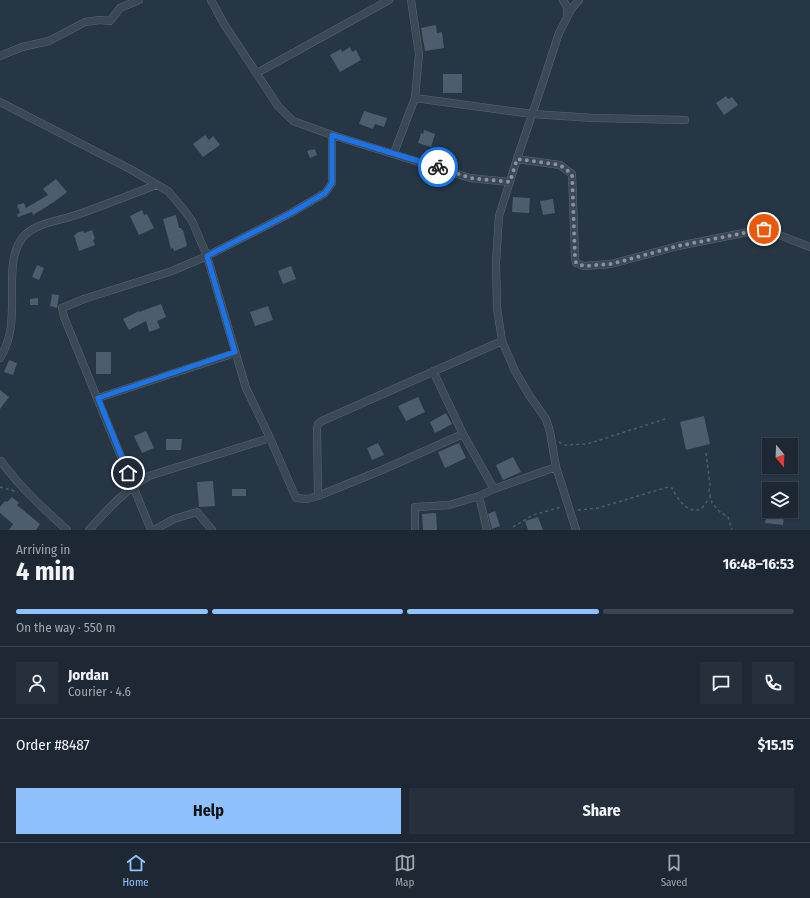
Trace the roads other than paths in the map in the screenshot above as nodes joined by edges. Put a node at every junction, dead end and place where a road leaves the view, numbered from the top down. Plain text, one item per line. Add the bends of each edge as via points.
1 (116, 0) edge
2 (139, 0) edge
3 (211, 0) edge
4 (389, 0) edge
5 (411, 0) edge
6 (563, 0) edge
7 (579, 0) edge
8 (120, 8) junction
9 (567, 16) junction
10 (0, 56) edge
11 (257, 73) junction
12 (415, 98) junction
13 (0, 102) edge
14 (532, 114) junction
15 (685, 120) dead end
16 (332, 135) junction
17 (394, 153) junction
18 (517, 159) junction
19 (510, 182) junction
20 (156, 185) junction
21 (810, 247) edge
22 (207, 256) junction
23 (502, 341) junction
24 (235, 352) junction
25 (0, 358) edge
26 (433, 371) junction
27 (98, 398) junction
28 (463, 434) junction
29 (270, 438) junction
30 (1, 461) dead end
31 (556, 467) junction
32 (133, 488) junction
33 (494, 489) junction
34 (318, 496) junction
35 (479, 496) junction
36 (67, 530) edge
37 (89, 530) edge
38 (152, 530) edge
39 (212, 530) edge
40 (415, 530) edge
41 (487, 530) edge
42 (576, 530) edge

1 - 8 street
2 - 8 street
3 - 11 street
4 - 11 street
5 - 12 street via 419,54
6 - 9 street via 567,7
7 - 9 street
8 - 10 street via 110,21 91,20 49,41 22,47
9 - 14 street
11 - 16 street via 278,106 292,120
12 - 14 street
12 - 17 street
13 - 20 street
14 - 15 street
14 - 18 street
16 - 17 street
16 - 22 street via 332,183 325,193
17 - 19 street via 470,178
18 - 19 street
18 - 21 street via 560,165 572,174 575,257 576,263 584,266 611,264 678,246 764,229
19 - 23 street via 499,216 496,262 497,308
20 - 22 street via 168,191 192,221
20 - 25 street via 33,229 22,238 13,259 10,336
22 - 24 street
22 - 27 street via 172,271 62,308
23 - 26 street
23 - 31 street via 515,372 546,419
24 - 27 street
24 - 29 street via 246,388
26 - 28 street
26 - 34 street via 318,424
27 - 32 street
28 - 33 street
28 - 34 street
29 - 32 street via 149,476
29 - 34 street via 296,498
30 - 36 street via 24,488
31 - 33 street
31 - 42 street
32 - 37 street
32 - 38 street
33 - 35 street
35 - 40 street via 449,504 415,507
35 - 41 street
38 - 39 street via 174,519 197,512

